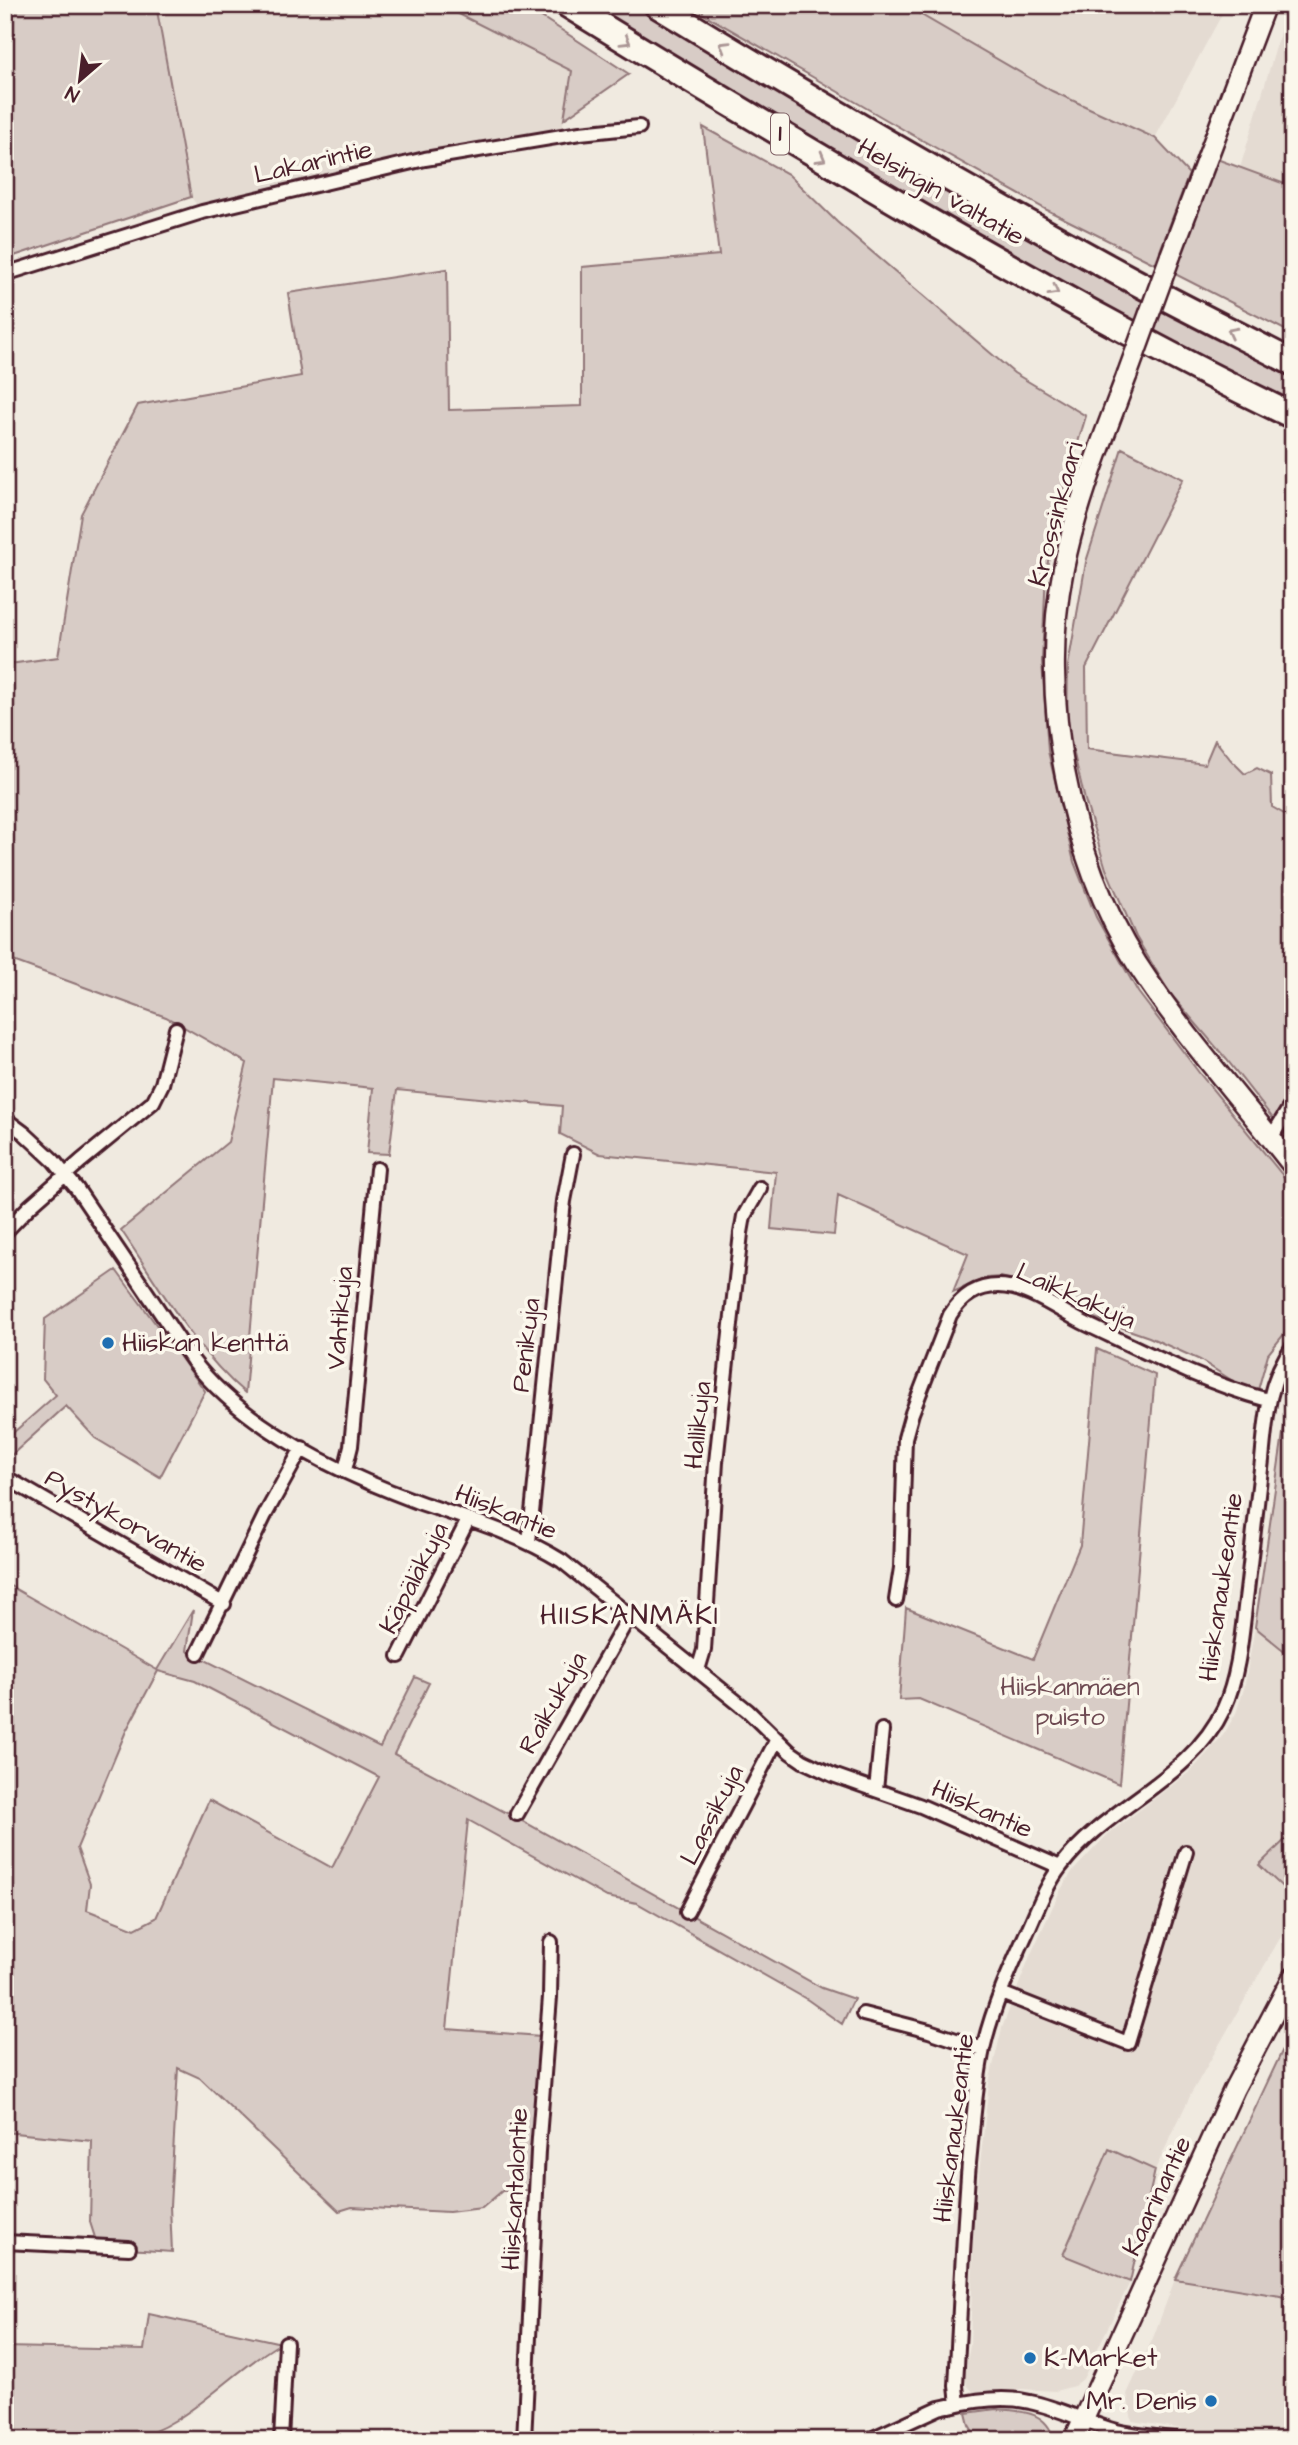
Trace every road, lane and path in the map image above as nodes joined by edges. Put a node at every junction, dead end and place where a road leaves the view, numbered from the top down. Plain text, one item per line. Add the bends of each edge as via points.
1 (568, 5) edge
2 (657, 5) edge
3 (1265, 5) edge
4 (639, 127) dead end
5 (5, 274) edge
6 (1293, 363) edge
7 (1285, 414) edge
8 (176, 1029) dead end
9 (1293, 1103) edge
10 (5, 1119) edge
11 (1271, 1138) junction
12 (573, 1154) dead end
13 (1293, 1166) edge
14 (377, 1169) dead end
15 (66, 1175) junction
16 (760, 1188) dead end
17 (5, 1232) edge
18 (1293, 1346) edge
19 (1268, 1400) junction
20 (302, 1448) junction
21 (345, 1470) junction
22 (5, 1477) edge
23 (468, 1520) junction
24 (528, 1542) junction
25 (896, 1600) dead end
26 (224, 1604) junction
27 (630, 1615) junction
28 (198, 1653) dead end
29 (399, 1656) dead end
30 (698, 1670) junction
31 (882, 1730) dead end
32 (777, 1739) junction
33 (876, 1790) junction
34 (517, 1814) dead end
35 (1186, 1852) dead end
36 (1060, 1867) junction
37 (687, 1912) dead end
38 (551, 1942) dead end
39 (1293, 1977) edge
40 (1001, 1993) junction
41 (863, 2014) dead end
42 (983, 2049) junction
43 (5, 2242) edge
44 (129, 2248) dead end
45 (286, 2343) dead end
46 (939, 2408) junction
47 (1083, 2419) junction
48 (281, 2440) edge
49 (524, 2440) edge
50 (869, 2440) edge
51 (1074, 2440) edge
52 (1186, 2440) edge

1 -> 7 highway, Helsingin valtatie / 1 via 994,258
6 -> 2 highway, Helsingin valtatie / 1 via 1015,215
3 - 11 street, Krossinkaari, bridge via 1082,499 1062,573 1055,651 1065,771 1084,846 1117,927 1160,997
4 - 5 street, Lakarintie via 580,132 412,162 202,212
8 - 15 street via 153,1102
9 - 11 street
10 - 15 street, Hiiskantie
11 - 13 street, Krossinkaari
12 - 24 street, Penikuja via 564,1201
14 - 21 street, Vahtikuja
15 - 17 street
15 - 20 street, Hiiskantie via 207,1379 241,1410
16 - 30 street, Hallikuja via 744,1216 741,1233 716,1462 704,1650
18 - 19 street, Hiiskanaukeantie
19 - 25 street, Laikkakuja via 1200,1377 1019,1290 998,1286 969,1294 950,1315 908,1426
19 - 36 street, Hiiskanaukeantie via 1243,1622 1224,1708 1180,1765 1096,1830
20 - 21 street, Hiiskantie
20 - 26 street
21 - 23 street, Hiiskantie
22 - 26 street, Pystykorvantie
23 - 24 street, Hiiskantie
23 - 29 street, Käpäläkuja
24 - 27 street, Hiiskantie via 562,1560
26 - 28 street
27 - 30 street, Hiiskantie
27 - 34 street, Raikukuja
30 - 32 street, Hiiskantie
31 - 33 street
32 - 33 street, Hiiskantie via 817,1768
32 - 37 street, Lassikuja
33 - 36 street, Hiiskantie
35 - 40 street via 1128,2043
36 - 40 street, Hiiskanaukeantie
38 - 49 street, Hiiskantalontie
39 - 47 street, Kaarinantie via 1234,2089
40 - 42 street, Hiiskanaukeantie
41 - 42 street
42 - 46 street, Hiiskanaukeantie via 966,2208 958,2404
43 - 44 street
45 - 48 street
46 - 47 street, Hiiskanaukeantie via 1016,2399
46 - 50 street, Hiiskanaukeantie
47 - 51 street, Kaarinantie
47 - 52 street, Hiiskanaukeantie via 1138,2435

